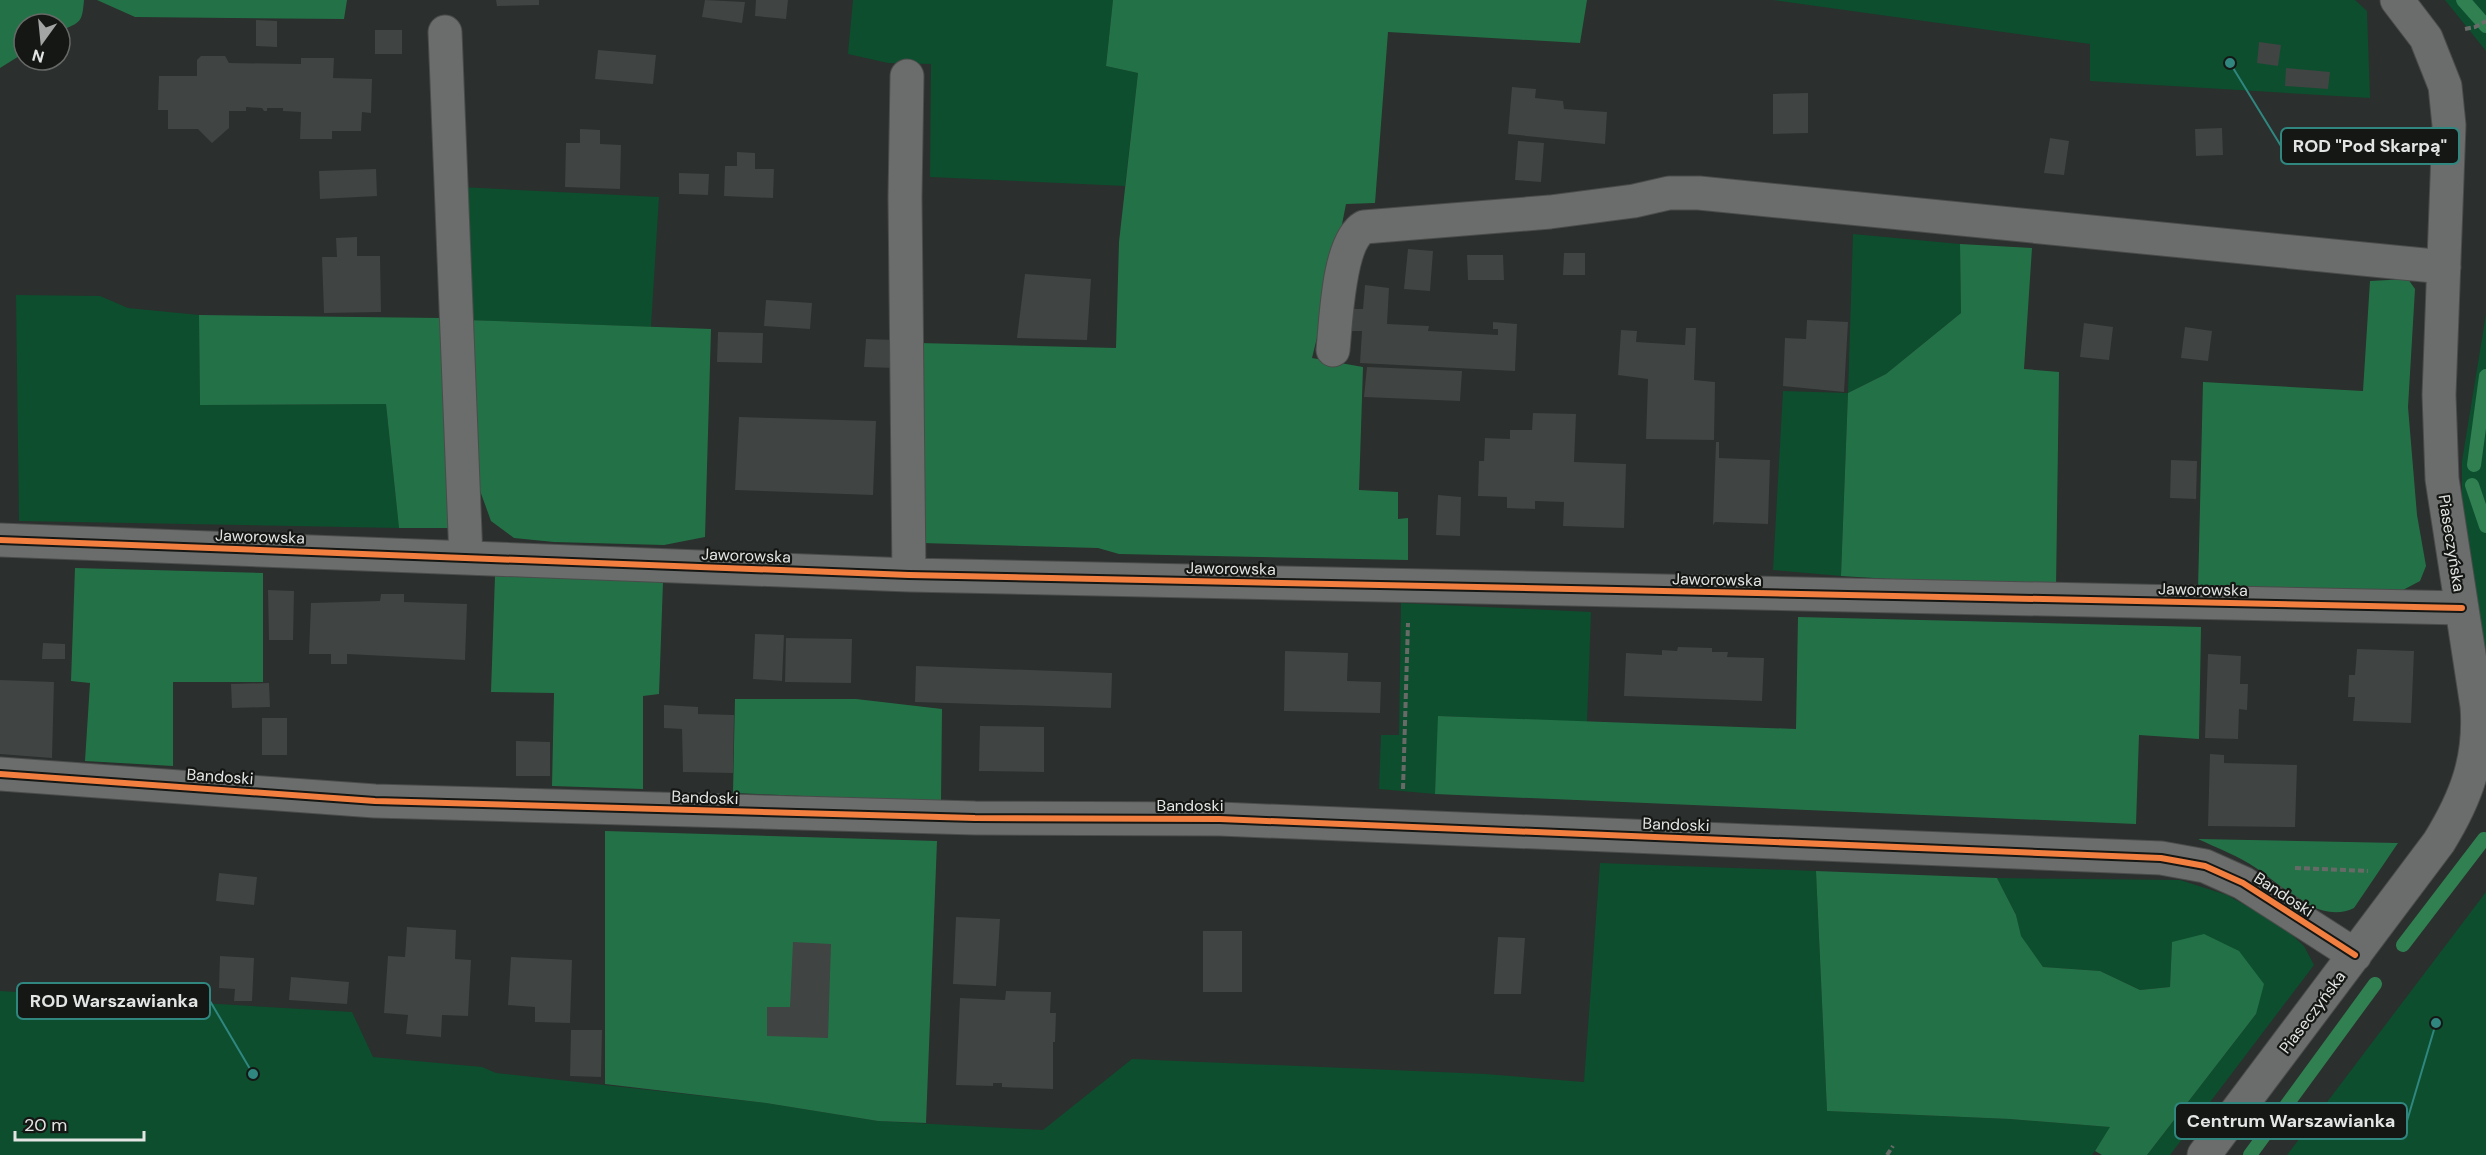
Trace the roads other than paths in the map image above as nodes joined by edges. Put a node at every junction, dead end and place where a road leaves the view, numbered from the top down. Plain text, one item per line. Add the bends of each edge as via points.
1 (2397, 0) edge
2 (445, 32) dead end
3 (907, 76) dead end
4 (2444, 267) junction
5 (1334, 350) dead end
6 (0, 540) edge
7 (466, 558) junction
8 (909, 574) junction
9 (2462, 608) junction
10 (0, 774) edge
11 (2355, 956) junction
12 (2204, 1155) edge

1 - 4 street, Piaseczyńska via 2426,38 2445,86 2449,125
2 - 7 street
3 - 8 street
4 - 5 street via 1670,193 1550,212 1364,228 1352,241 1338,284
4 - 9 street, Piaseczyńska via 2439,395 2442,479
6 - 7 street, Jaworowska
7 - 8 street, Jaworowska
8 - 9 street, Jaworowska
9 - 11 street, Piaseczyńska via 2479,729 2468,786 2439,842
10 - 11 street, Bandoski via 387,801 975,819 1220,819 2161,858 2205,866 2243,883
11 - 12 street, Piaseczyńska

